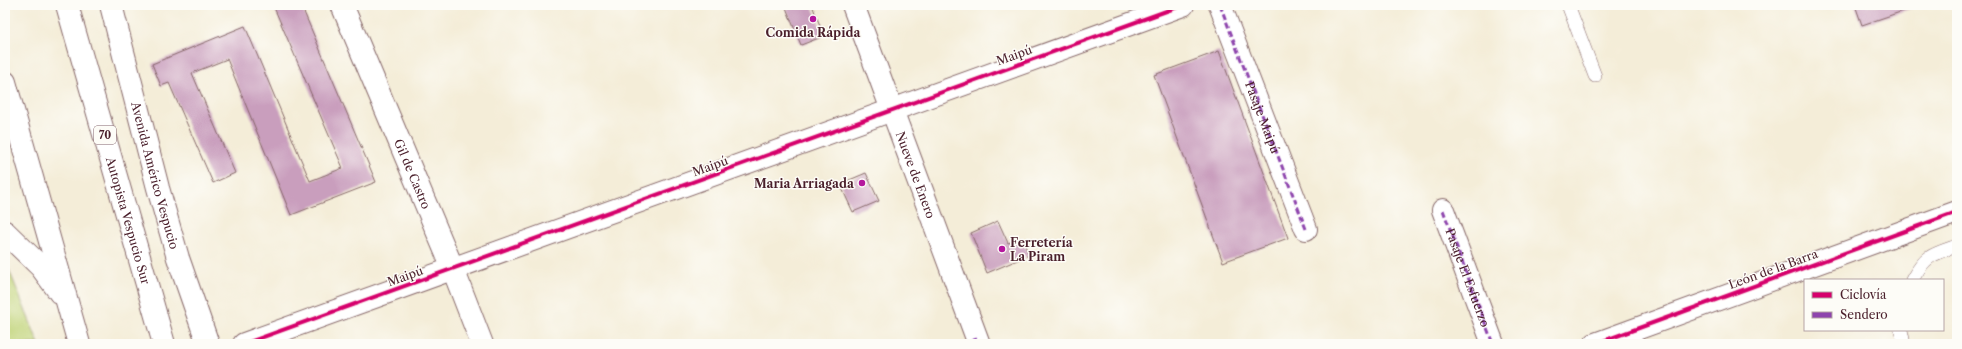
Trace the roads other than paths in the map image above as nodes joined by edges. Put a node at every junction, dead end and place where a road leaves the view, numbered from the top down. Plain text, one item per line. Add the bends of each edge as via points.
1 (67, 5) edge
2 (111, 5) edge
3 (342, 5) edge
4 (853, 5) edge
5 (1182, 5) edge
6 (1220, 5) edge
7 (1568, 5) edge
8 (1595, 76) dead end
9 (5, 82) edge
10 (892, 110) junction
11 (1443, 210) dead end
12 (1957, 212) edge
13 (1306, 229) dead end
14 (5, 232) edge
15 (1957, 246) edge
16 (453, 269) junction
17 (1913, 279) edge
18 (68, 305) junction
19 (1901, 331) edge
20 (973, 342) edge
21 (79, 344) edge
22 (164, 344) edge
23 (208, 344) edge
24 (244, 344) edge
25 (482, 344) edge
26 (1493, 344) edge
27 (1596, 344) edge
28 (1904, 344) edge

1 - 22 main road, Autopista Vespucio Sur / 70
2 - 23 main road, Avenida Américo Vespucio via 178,258
3 - 16 main road, Gil de Castro
4 - 10 main road, Nueve de Enero
5 - 10 main road, Maipú
6 - 13 main road, Pasaje Maipú
7 - 8 lane
9 - 18 main road
10 - 16 main road, Maipú
10 - 20 main road, Nueve de Enero
11 - 26 main road, Pasaje El Esfuerzo
12 - 27 main road, León de la Barra
14 - 18 main road via 41,267
15 - 17 lane via 1930,255
16 - 24 main road, Maipú
16 - 25 main road, Gil de Castro
18 - 21 main road
19 - 28 lane

